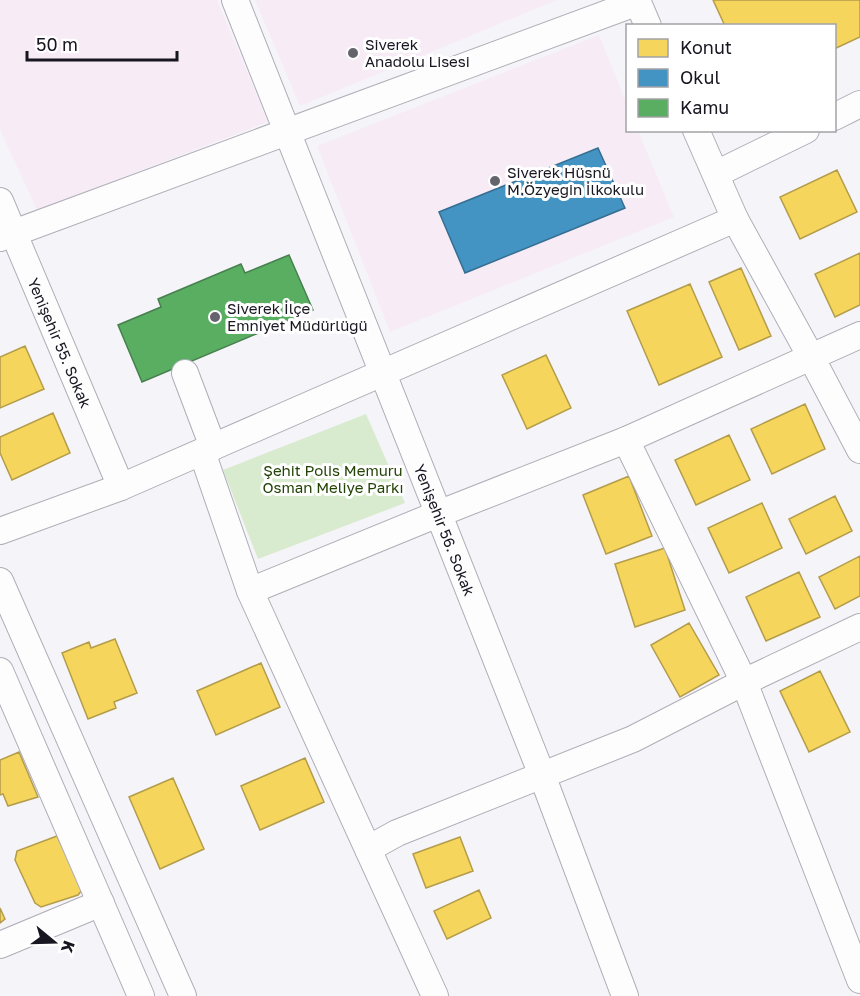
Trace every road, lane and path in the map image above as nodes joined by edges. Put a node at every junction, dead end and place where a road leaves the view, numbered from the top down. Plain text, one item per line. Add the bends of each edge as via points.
1 (235, 0) edge
2 (637, 1) edge
3 (647, 24) edge
4 (860, 104) edge
5 (836, 116) edge
6 (286, 132) junction
7 (697, 132) edge
8 (802, 132) edge
9 (716, 174) junction
10 (0, 201) edge
11 (735, 219) junction
12 (7, 235) edge
13 (860, 335) edge
14 (811, 357) junction
15 (185, 373) dead end
16 (382, 373) junction
17 (626, 440) junction
18 (208, 449) junction
19 (860, 450) edge
20 (121, 487) junction
21 (438, 514) junction
22 (0, 531) edge
23 (0, 581) edge
24 (250, 591) junction
25 (860, 627) edge
26 (0, 671) edge
27 (744, 682) junction
28 (10, 722) edge
29 (542, 775) junction
30 (368, 849) junction
31 (101, 903) junction
32 (0, 945) edge
33 (860, 980) edge
34 (141, 996) edge
35 (183, 996) edge
36 (435, 996) edge
37 (625, 996) edge

1 - 6 street, Yenişehir 56. Sokak
2 - 3 street
2 - 6 street
4 - 5 street
6 - 12 street
6 - 16 street, Yenişehir 56. Sokak
7 - 9 street
8 - 9 street
9 - 11 street
10 - 12 street, Yenişehir 55. Sokak
11 - 14 street
11 - 16 street
12 - 20 street, Yenişehir 55. Sokak
13 - 14 street
14 - 17 street
14 - 19 street
15 - 18 street
16 - 18 street
16 - 21 street, Yenişehir 56. Sokak
17 - 21 street
17 - 27 street
18 - 20 street
18 - 24 street
20 - 22 street
21 - 24 street
21 - 29 street, Yenişehir 56. Sokak
23 - 35 street
24 - 30 street
25 - 27 street
26 - 28 street
27 - 29 street via 633,739
27 - 33 street
28 - 31 street
29 - 30 street
29 - 37 street, Yenişehir 56. Sokak
30 - 36 street
31 - 32 street
31 - 34 street

